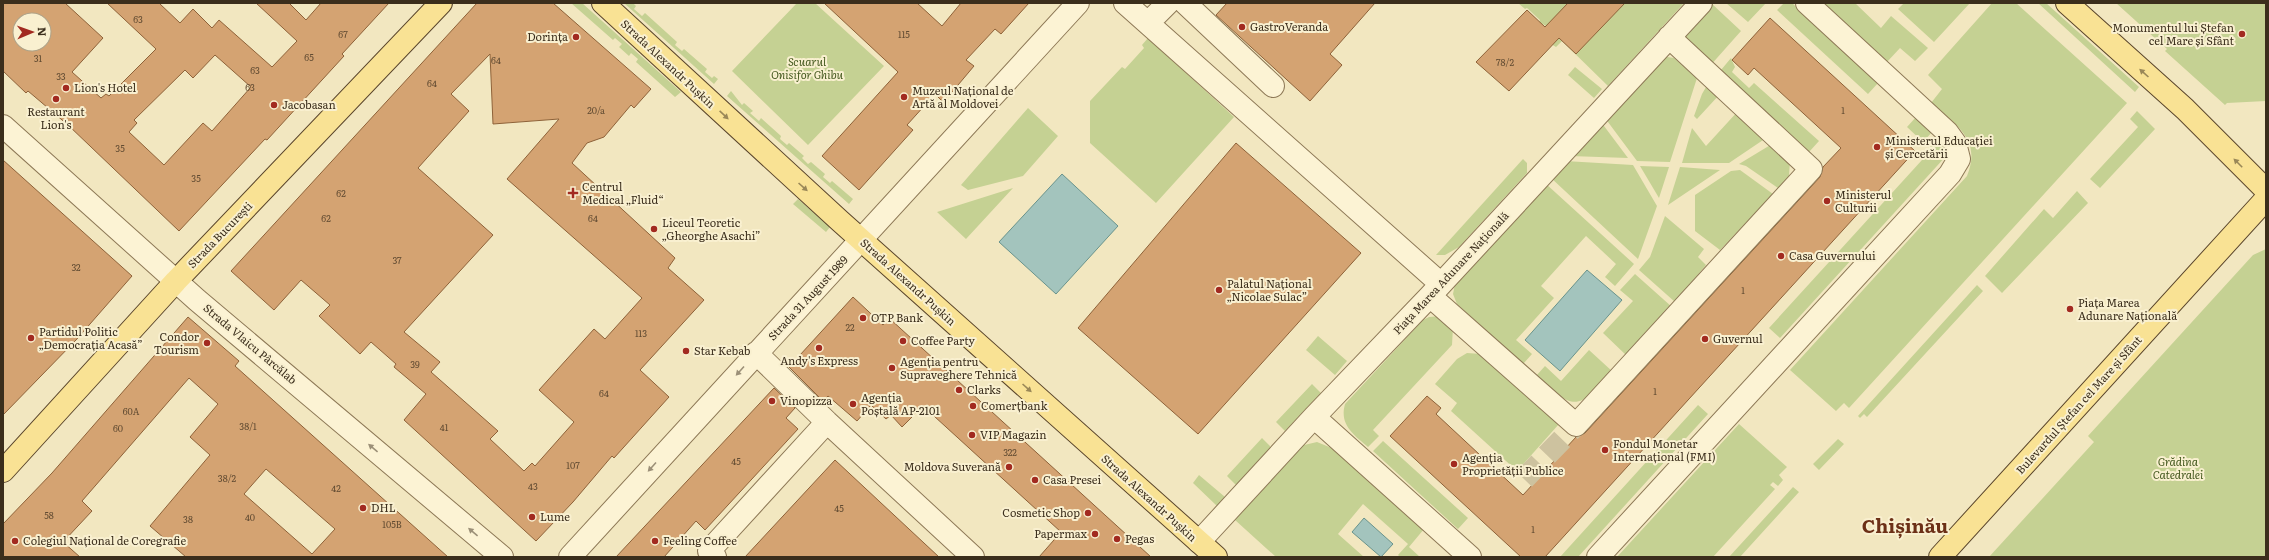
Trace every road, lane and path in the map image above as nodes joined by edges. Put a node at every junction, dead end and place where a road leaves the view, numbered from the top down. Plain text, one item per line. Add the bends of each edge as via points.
1 (441, 3) edge
2 (603, 3) edge
3 (1078, 3) edge
4 (1125, 3) edge
5 (1168, 3) edge
6 (1185, 3) edge
7 (1701, 3) edge
8 (1807, 3) edge
9 (2067, 3) edge
10 (1148, 23) junction
11 (1669, 38) junction
12 (1273, 86) dead end
13 (3, 126) edge
14 (2266, 190) edge
15 (2266, 199) edge
16 (862, 241) junction
17 (176, 281) junction
18 (1436, 290) junction
19 (756, 353) junction
20 (1314, 416) junction
21 (827, 422) junction
22 (3, 471) edge
23 (1199, 542) junction
24 (502, 557) edge
25 (570, 557) edge
26 (716, 557) edge
27 (973, 557) edge
28 (1216, 557) edge
29 (1470, 557) edge
30 (1598, 557) edge
31 (1940, 557) edge

1 - 17 main road, Strada București
2 -> 16 main road, Strada Alexandr Pușkin
3 - 16 street, Strada 31 August 1989
4 - 10 street
5 - 10 street
6 - 12 street
7 - 11 street, Piața Marea Adunare Națională
8 - 30 street via 1947,132 1956,143 1959,159 1950,174
14 -> 9 main road via 2185,109
10 - 18 street
11 - 18 street, Piața Marea Adunare Națională
11 - 18 street via 1811,169 1576,425
13 - 17 street, Strada Vlaicu Pârcălab
15 - 31 main road, Bulevardul Ștefan cel Mare și Sfânt
16 - 19 street, Strada 31 August 1989
16 -> 23 main road, Strada Alexandr Pușkin
17 - 22 main road, Strada București
24 -> 17 street, Strada Vlaicu Pârcălab
18 - 20 street, Piața Marea Adunare Națională
19 - 21 street
19 -> 25 street, Strada 31 August 1989
20 - 23 street, Piața Marea Adunare Națională
20 - 29 street
21 - 26 street via 709,551
21 - 27 street
23 - 28 main road, Strada Alexandr Pușkin

